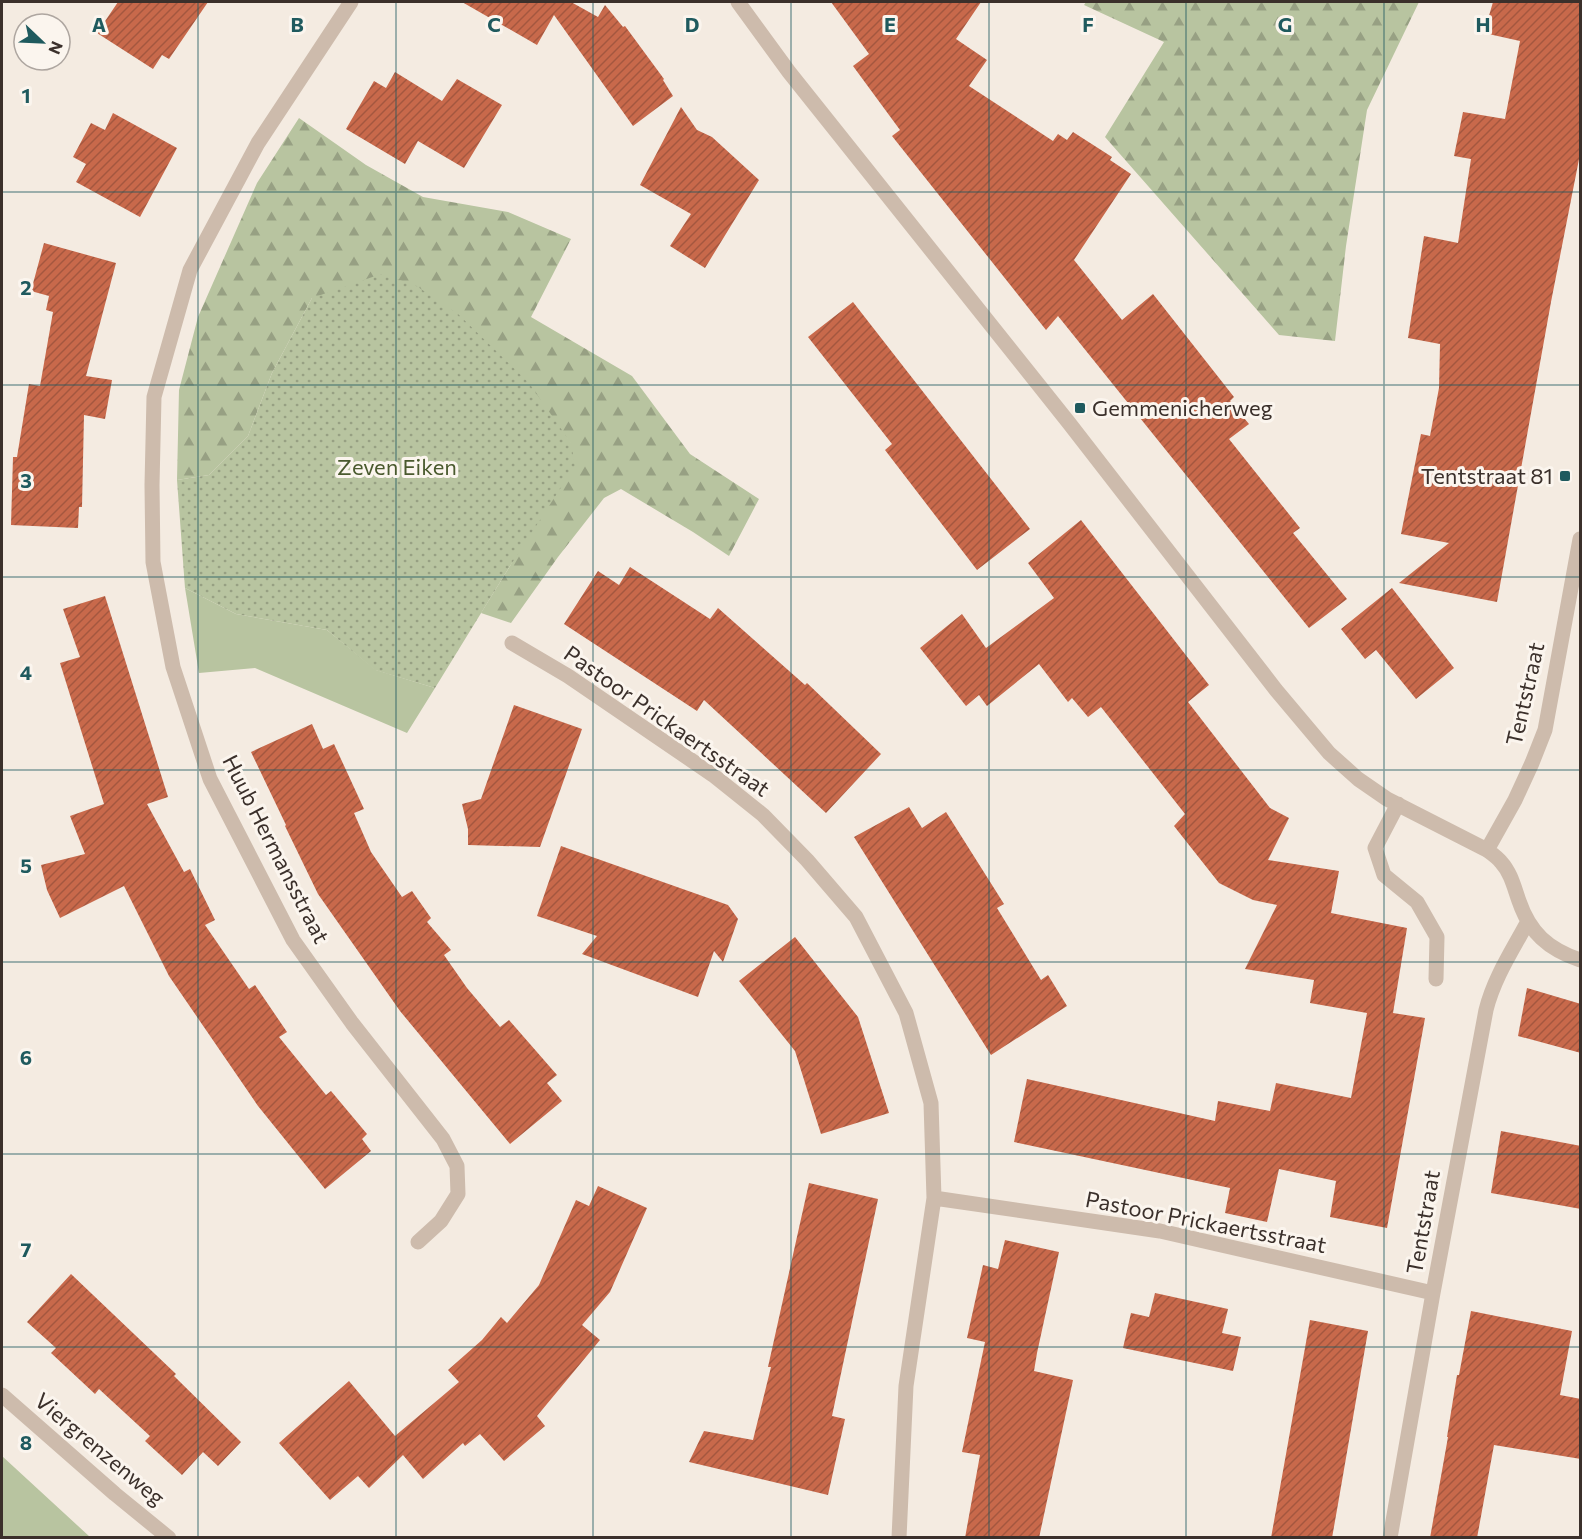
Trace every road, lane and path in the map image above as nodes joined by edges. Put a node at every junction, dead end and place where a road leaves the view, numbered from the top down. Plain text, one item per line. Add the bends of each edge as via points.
1 (351, 2) edge
2 (738, 2) edge
3 (1581, 539) edge
4 (512, 644) dead end
5 (1398, 804) junction
6 (1486, 849) junction
7 (1527, 923) junction
8 (1581, 960) edge
9 (1436, 979) dead end
10 (934, 1198) junction
11 (418, 1242) dead end
12 (1433, 1293) junction
13 (2, 1395) edge
14 (169, 1538) edge
15 (899, 1538) edge
16 (1390, 1538) edge

1 - 11 street, Huub Hermansstraat via 258,144 190,270 154,397 153,562 173,667 210,779 293,940 443,1139 457,1166 458,1194 441,1221
2 - 5 street via 789,72 1329,753 1358,779
3 - 6 street, Tentstraat via 1545,730 1515,800
4 - 10 street, Pastoor Prickaertsstraat via 568,676 713,775 763,815 856,916 910,1024 931,1103
5 - 6 street
5 - 9 street via 1376,849 1384,875 1417,902 1437,937
6 - 7 street via 1501,861 1511,879
7 - 8 street via 1564,955
7 - 12 street, Tentstraat via 1490,994
10 - 12 street, Pastoor Prickaertsstraat via 1160,1231
10 - 15 street, Pastoor Prickaertsstraat via 906,1386
12 - 16 street, Tentstraat
13 - 14 street, Viergrenzenweg

